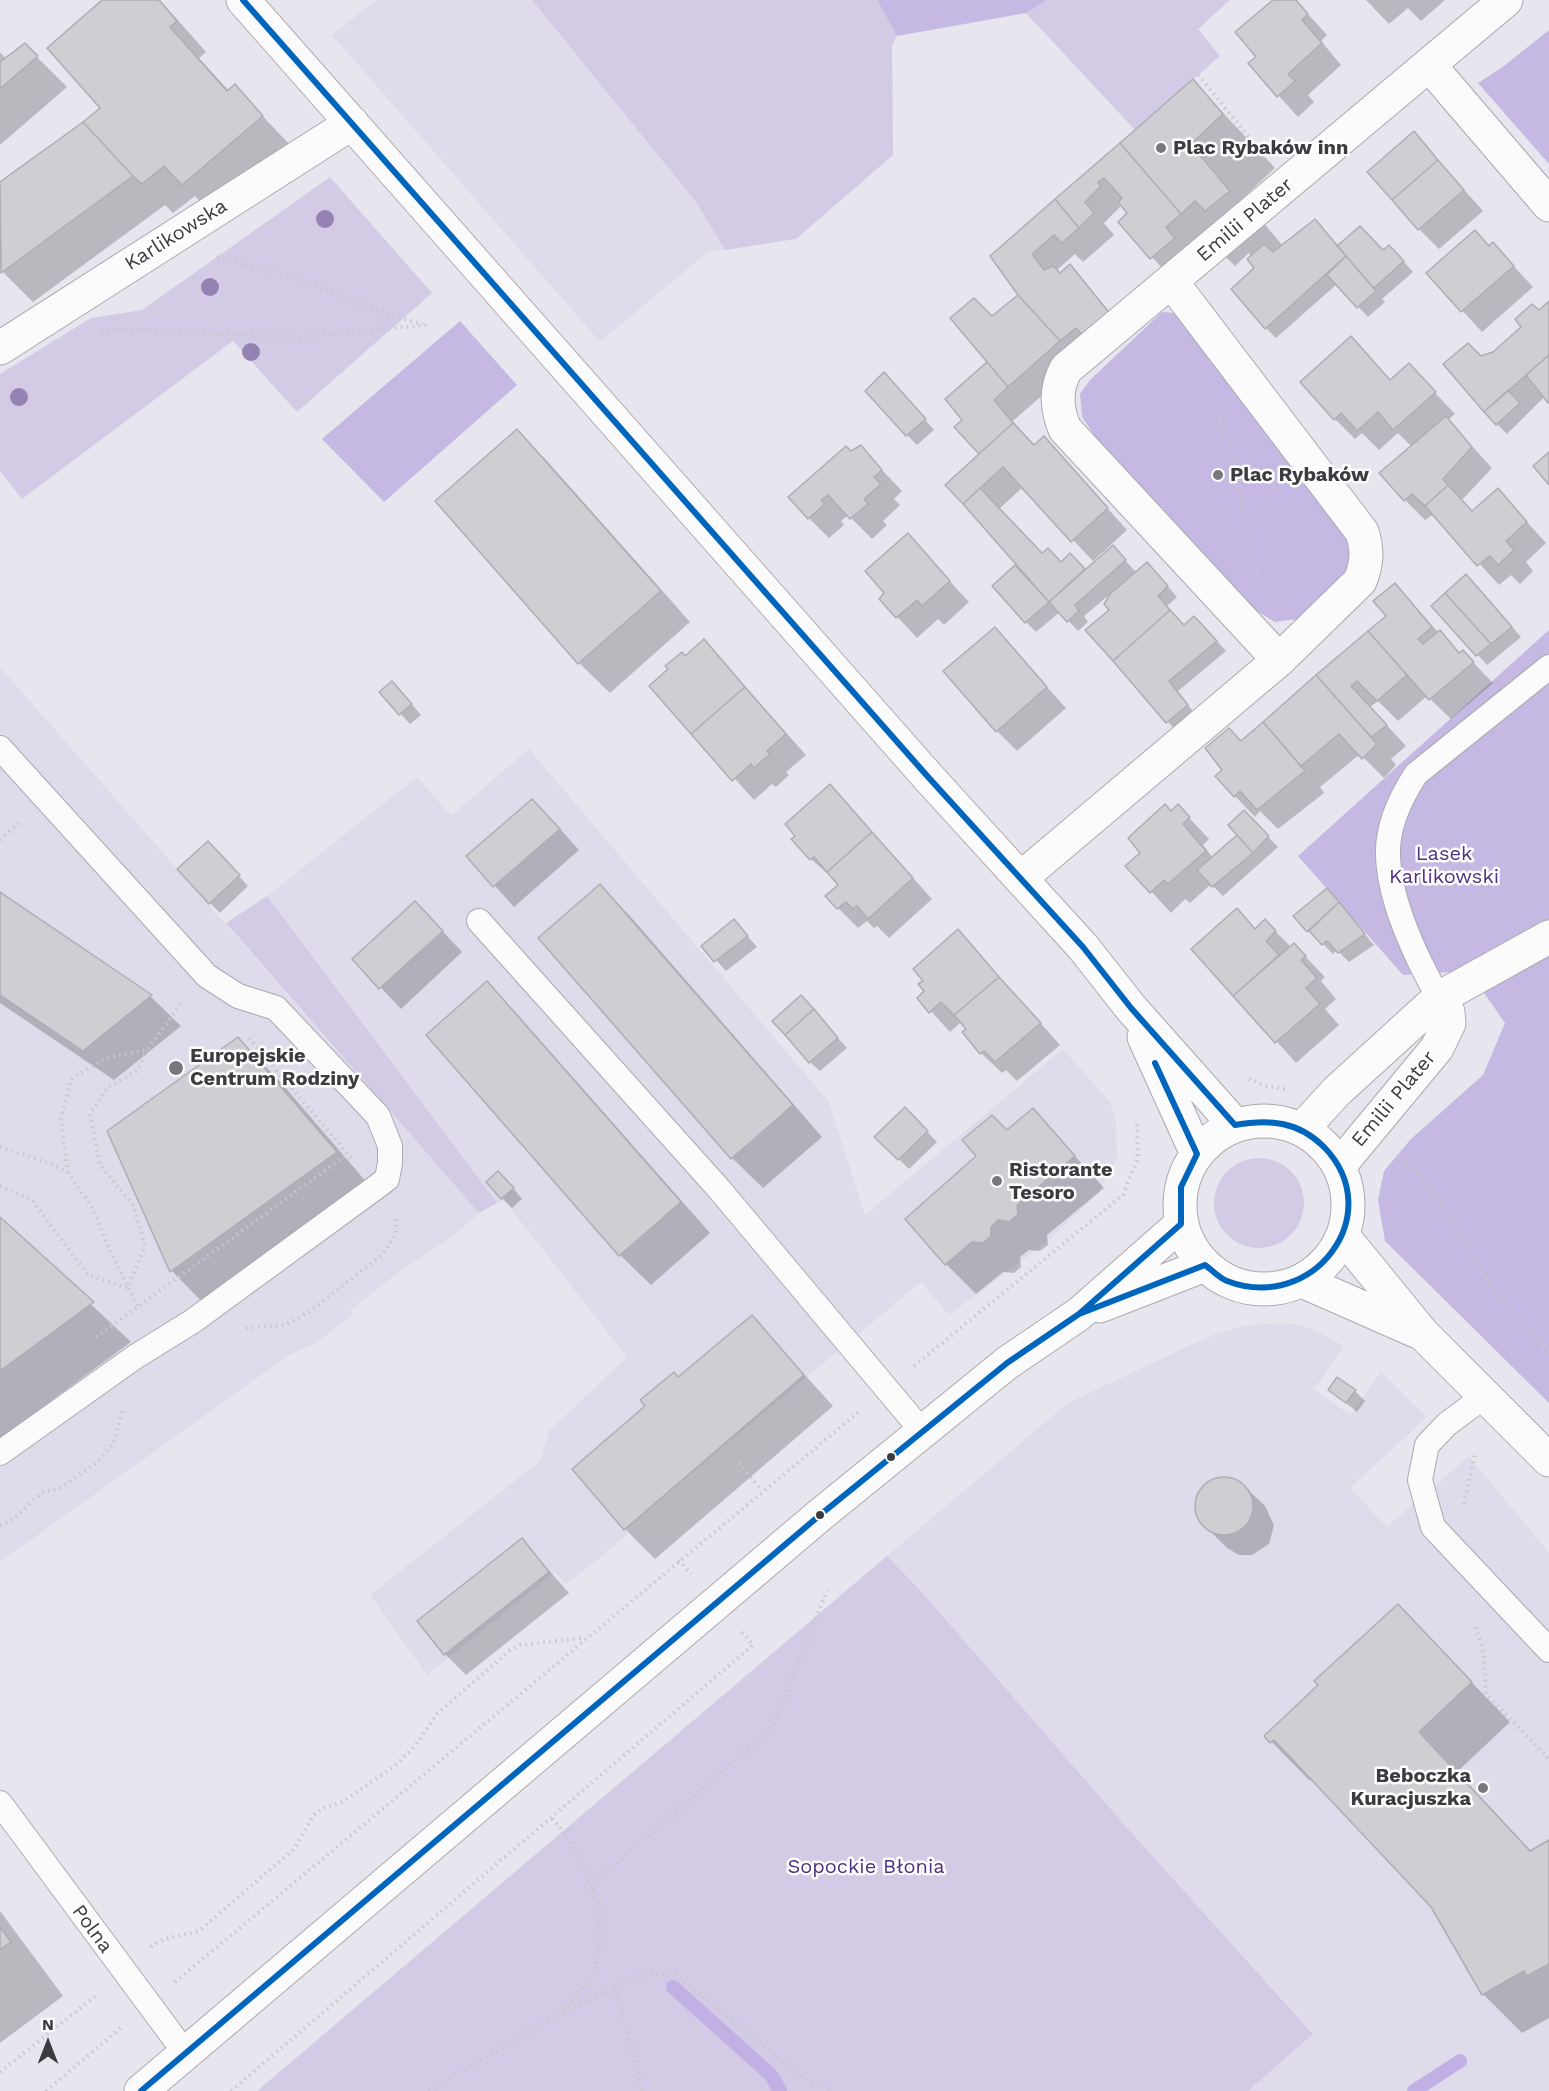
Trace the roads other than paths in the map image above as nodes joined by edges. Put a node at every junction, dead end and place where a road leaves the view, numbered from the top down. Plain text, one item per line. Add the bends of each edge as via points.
1 (243, 0) edge
2 (1506, 0) edge
3 (1430, 66) junction
4 (352, 123) junction
5 (1549, 205) edge
6 (1171, 281) junction
7 (0, 348) edge
8 (1279, 660) junction
9 (1549, 667) edge
10 (0, 748) edge
11 (1021, 878) junction
12 (479, 921) dead end
13 (1549, 937) edge
14 (1439, 998) junction
15 (1131, 1008) junction
16 (1235, 1125) junction
17 (1302, 1129) junction
18 (1197, 1154) junction
19 (1340, 1165) junction
20 (1182, 1224) junction
21 (1344, 1236) junction
22 (1205, 1265) junction
23 (1302, 1281) junction
24 (1079, 1314) junction
25 (1423, 1334) junction
26 (1485, 1396) junction
27 (922, 1431) junction
28 (0, 1454) edge
29 (1549, 1460) edge
30 (1549, 1650) edge
31 (0, 1803) edge
32 (186, 2054) junction
33 (141, 2091) edge

1 - 4 street
2 - 3 street, Emilii Plater
3 - 5 street
3 - 6 street, Emilii Plater
4 - 7 street, Karlikowska
4 - 11 street via 914,762
6 - 8 street via 1362,532 1365,542 1365,567 1360,581
6 - 8 street via 1066,369 1057,393 1060,418 1065,429
8 - 11 street
9 - 14 lane via 1416,774 1401,797 1387,854 1392,884 1416,958
10 - 28 lane via 200,968 238,996 276,1008 378,1116 390,1146 387,1179 193,1321 135,1357
11 - 15 street
12 - 27 lane via 719,1189
13 - 14 street, Emilii Plater
14 - 17 street, Emilii Plater via 1337,1091
14 - 19 street, Emilii Plater via 1448,1012 1449,1023 1437,1048
15 - 16 street
15 - 18 street
16 - 17 street via 1269,1120
16 - 18 street via 1214,1137
17 - 19 street via 1324,1144
18 - 20 street via 1182,1187
19 - 21 street via 1348,1188
20 - 22 street via 1190,1246
20 - 24 street
21 - 23 street via 1327,1262
21 - 25 street
22 - 23 street via 1226,1281 1251,1289 1277,1289
22 - 24 street
23 - 25 street
24 - 27 street via 1007,1363
25 - 26 street
26 - 29 street
26 - 30 lane via 1447,1424 1427,1445 1420,1480 1433,1527
27 - 32 street
31 - 32 lane, Polna
32 - 33 street

